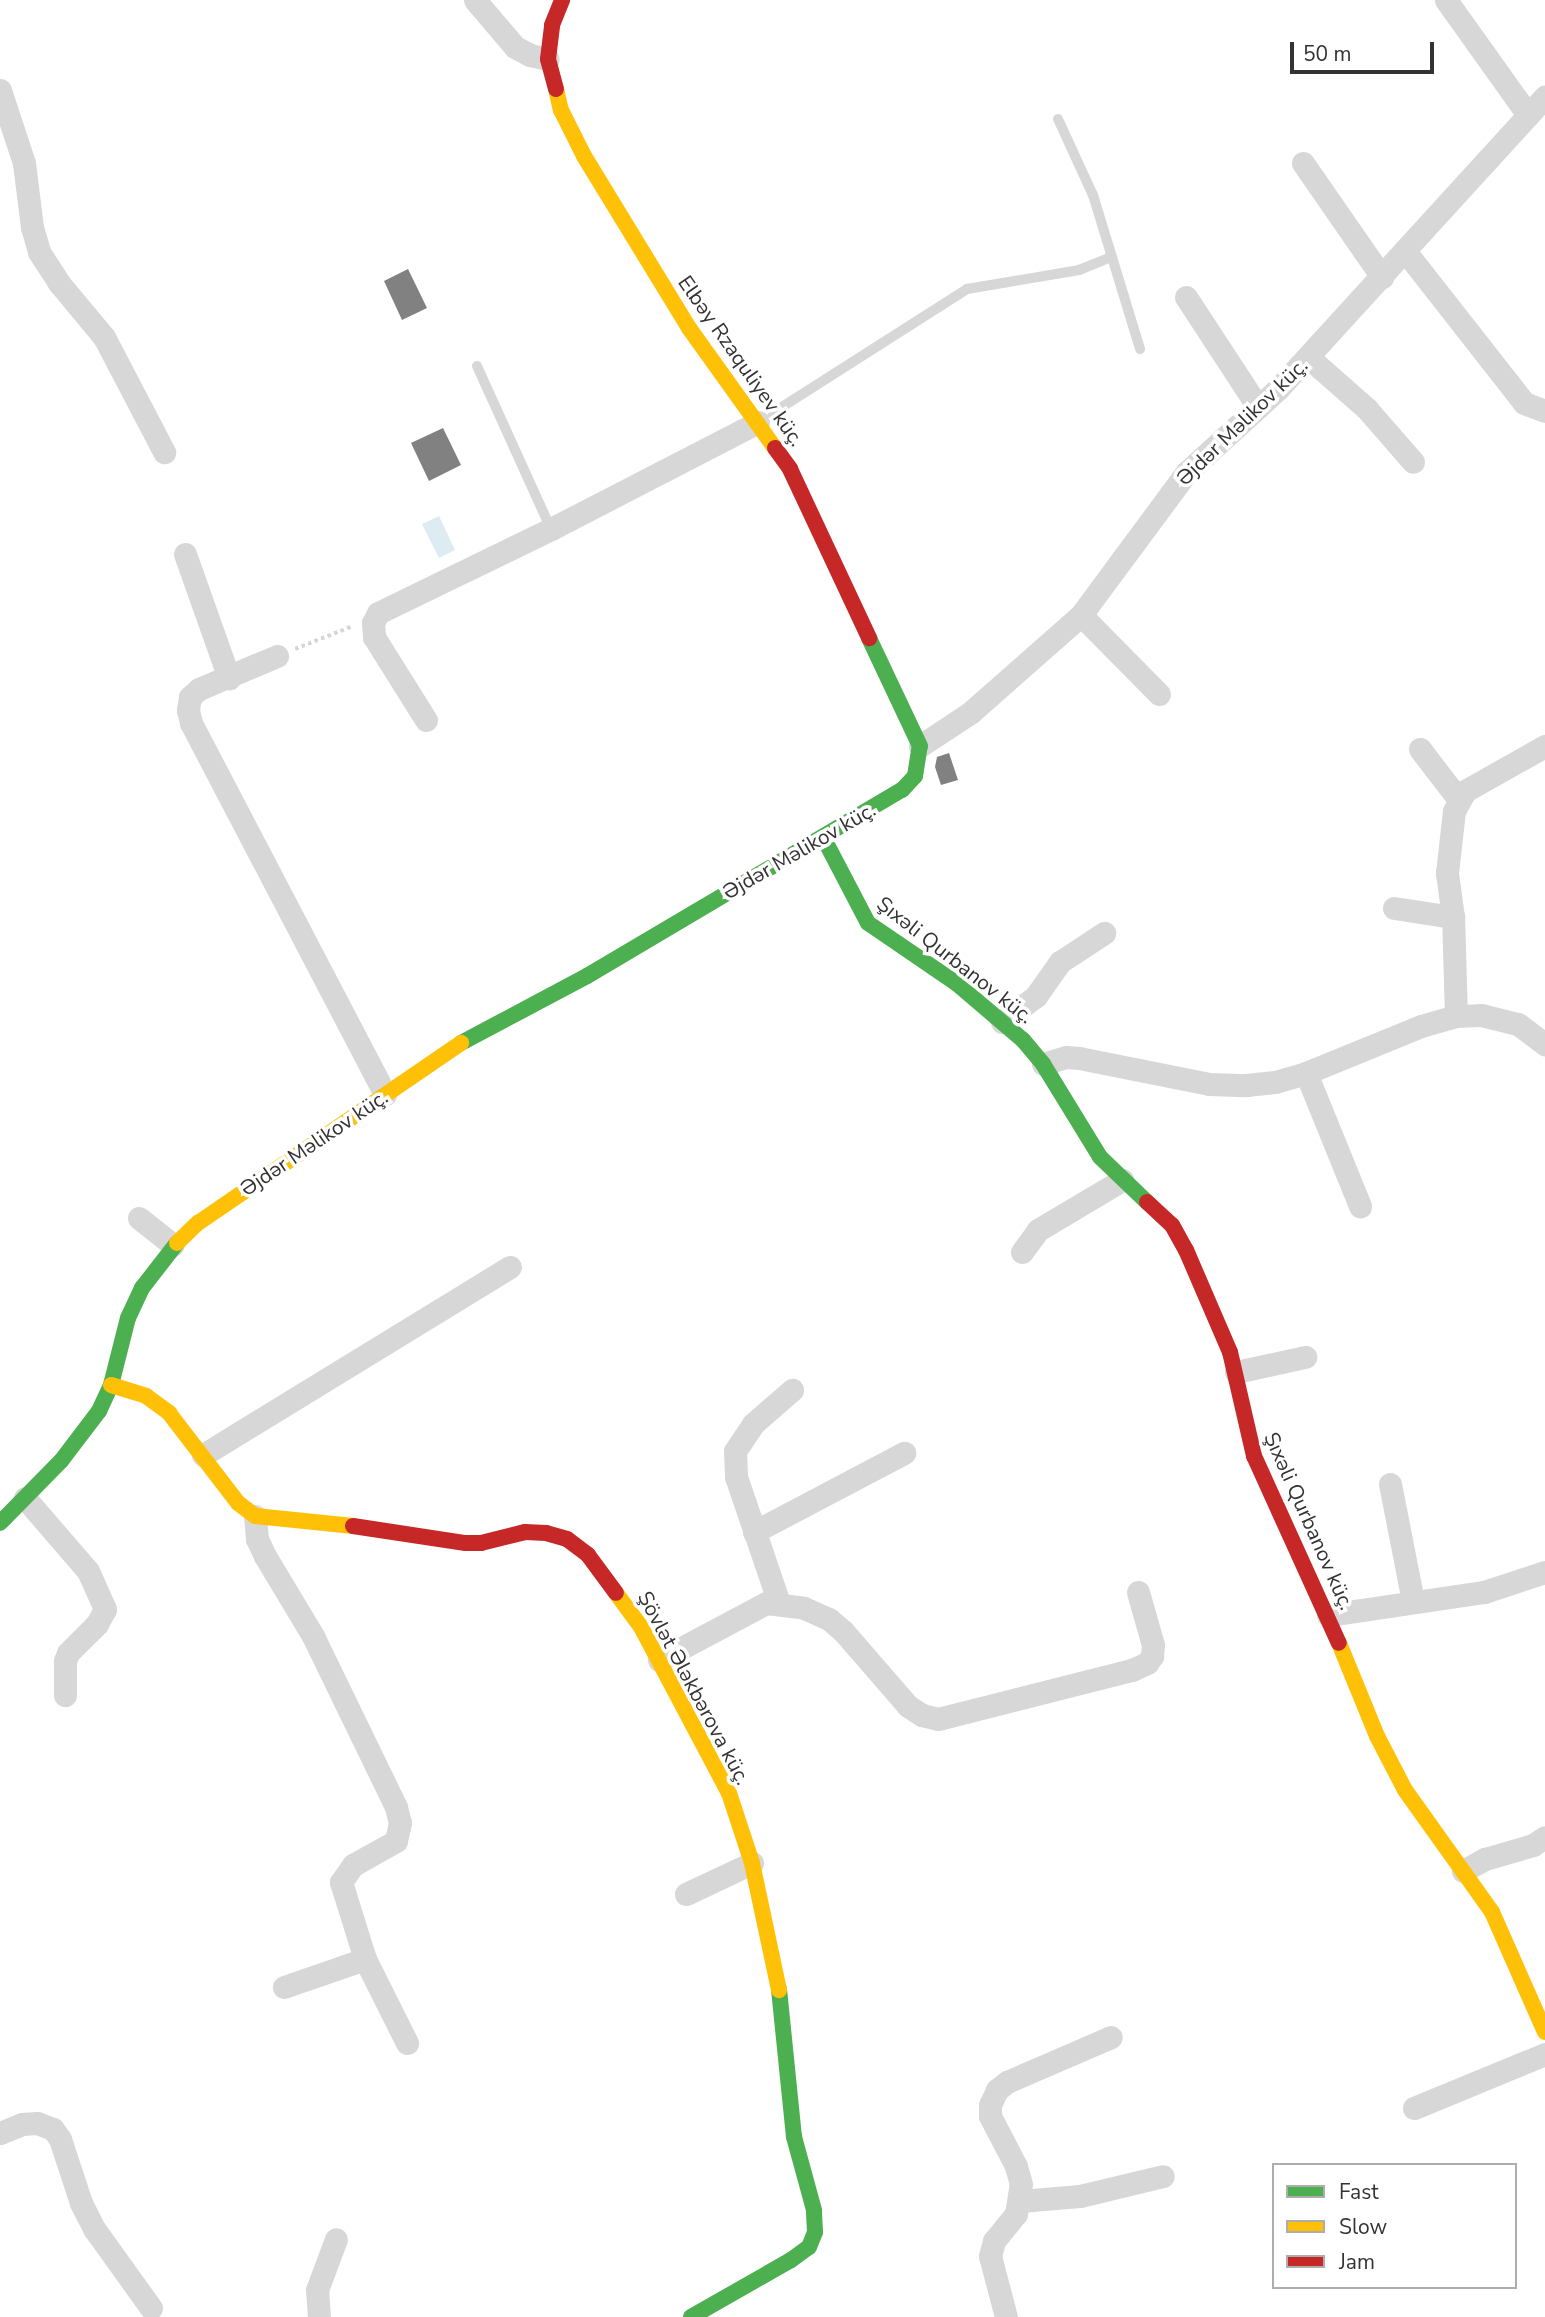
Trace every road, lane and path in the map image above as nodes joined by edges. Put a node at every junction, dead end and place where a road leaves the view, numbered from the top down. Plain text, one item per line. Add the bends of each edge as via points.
1 (475, 0) edge
2 (562, 0) edge
3 (1446, 0) edge
4 (548, 59) junction
5 (0, 90) edge
6 (1545, 97) edge
7 (1528, 115) junction
8 (1058, 119) dead end
9 (1303, 163) dead end
10 (1405, 251) junction
11 (1111, 257) junction
12 (1382, 277) junction
13 (1186, 297) dead end
14 (1140, 349) dead end
15 (1308, 358) junction
16 (477, 366) dead end
17 (1258, 407) junction
18 (1545, 411) edge
19 (758, 422) junction
20 (164, 452) dead end
21 (1413, 462) dead end
22 (551, 529) junction
23 (185, 554) dead end
24 (1081, 615) junction
25 (373, 623) junction
26 (277, 656) joint
27 (229, 678) junction
28 (1159, 694) dead end
29 (426, 720) dead end
30 (920, 746) junction
31 (1545, 746) edge
32 (1420, 748) dead end
33 (1459, 800) junction
34 (823, 837) junction
35 (1394, 908) dead end
36 (1453, 917) junction
37 (1104, 933) dead end
38 (1456, 1016) junction
39 (1002, 1022) junction
40 (1545, 1044) edge
41 (1043, 1064) junction
42 (1306, 1073) junction
43 (385, 1094) junction
44 (1122, 1181) junction
45 (1360, 1206) dead end
46 (139, 1218) dead end
47 (173, 1245) junction
48 (1022, 1252) dead end
49 (510, 1267) dead end
50 (1305, 1357) dead end
51 (1236, 1372) junction
52 (111, 1385) junction
53 (792, 1390) dead end
54 (904, 1454) dead end
55 (203, 1455) junction
56 (1390, 1484) dead end
57 (25, 1498) junction
58 (255, 1516) junction
59 (0, 1523) edge
60 (754, 1532) junction
61 (1545, 1572) edge
62 (1138, 1592) dead end
63 (1413, 1601) junction
64 (779, 1603) junction
65 (1328, 1615) junction
66 (660, 1660) junction
67 (65, 1695) dead end
68 (1545, 1837) edge
69 (752, 1863) junction
70 (1463, 1871) junction
71 (686, 1894) dead end
72 (365, 1959) junction
73 (284, 1987) dead end
74 (1545, 2032) edge
75 (1111, 2037) dead end
76 (407, 2043) dead end
77 (1545, 2054) edge
78 (1414, 2108) dead end
79 (0, 2133) edge
80 (1163, 2176) dead end
81 (1020, 2200) junction
82 (336, 2239) dead end
83 (151, 2308) dead end
84 (319, 2317) edge
85 (691, 2317) edge
86 (1006, 2317) edge

1 - 4 street via 515,47
2 - 4 street, Elbəy Rzaquliyev küç. via 552,25
3 - 7 street
4 - 19 street, Elbəy Rzaquliyev küç. via 554,93 583,156 689,328
5 - 20 street via 24,163 39,252 104,337
6 - 7 street, Əjdər Məlikov küç.
7 - 10 street, Əjdər Məlikov küç.
8 - 11 lane via 1093,195
9 - 12 street
10 - 12 street, Əjdər Məlikov küç.
10 - 18 street via 1524,403
11 - 14 lane
11 - 19 lane via 1079,271 967,289
12 - 15 street, Əjdər Məlikov küç.
13 - 17 street
15 - 17 street, Əjdər Məlikov küç.
15 - 21 street via 1367,409
16 - 22 lane
17 - 24 street, Əjdər Məlikov küç. via 1187,472
19 - 22 street
19 - 30 street, Elbəy Rzaquliyev küç. via 790,469
22 - 25 street via 386,607
23 - 27 street
24 - 28 street
24 - 30 street, Əjdər Məlikov küç. via 970,713
25 - 26 path via 346,628
25 - 29 street via 374,637
26 - 27 street
27 - 43 street via 190,697 191,723
30 - 34 street, Əjdər Məlikov küç. via 915,776 902,790
31 - 33 street via 1465,791
32 - 33 street
33 - 36 street via 1447,853
34 - 39 street, Şıxəli Qurbanov küç. via 868,923 957,983
34 - 43 street, Əjdər Məlikov küç. via 587,976 468,1038
35 - 36 street
36 - 38 street
37 - 39 street via 1060,962 1035,996
38 - 40 street via 1500,1018 1518,1024
38 - 42 street
39 - 41 street, Şıxəli Qurbanov küç.
41 - 42 street via 1079,1058 1209,1084 1275,1082
41 - 44 street, Şıxəli Qurbanov küç. via 1100,1157
42 - 45 street
43 - 47 street, Əjdər Məlikov küç.
44 - 48 street via 1038,1230
44 - 51 street, Şıxəli Qurbanov küç. via 1172,1225 1220,1326
46 - 47 street
47 - 52 street, Əjdər Məlikov küç. via 142,1288 128,1318
49 - 55 street
50 - 51 street
51 - 65 street, Şıxəli Qurbanov küç. via 1254,1456
52 - 55 street via 156,1402
52 - 57 street, Əjdər Məlikov küç. via 82,1437
53 - 60 street via 753,1424 735,1451 736,1477
54 - 60 street
55 - 58 street via 237,1503
56 - 63 street
57 - 59 street, Əjdər Məlikov küç.
57 - 67 street via 88,1571 105,1609 97,1624 68,1653
58 - 66 street, Şövlət Ələkbərova küç. via 466,1543 525,1532 567,1539 588,1555 617,1590
58 - 72 street via 257,1539 265,1556 313,1636 400,1822 396,1841 353,1865 341,1882
60 - 64 street
61 - 63 street via 1484,1592
62 - 64 street via 1153,1645 1147,1663 937,1719 908,1706 829,1619
63 - 65 street
64 - 66 street via 747,1611
65 - 70 street, Şıxəli Qurbanov küç. via 1382,1747 1405,1790
66 - 69 street, Şövlət Ələkbərova küç. via 729,1793
68 - 70 street via 1485,1858
69 - 71 street
69 - 85 street, Şövlət Ələkbərova küç. via 781,2000 792,2124 814,2210 815,2232 809,2247 791,2260
70 - 74 street, Şıxəli Qurbanov küç. via 1492,1912
72 - 73 street
72 - 76 street
75 - 81 street via 997,2090 990,2116 1016,2166
77 - 78 street
79 - 83 street via 22,2124 53,2129 95,2230
80 - 81 street via 1080,2196
81 - 86 street via 1016,2214 994,2241 990,2256
82 - 84 street via 317,2290

